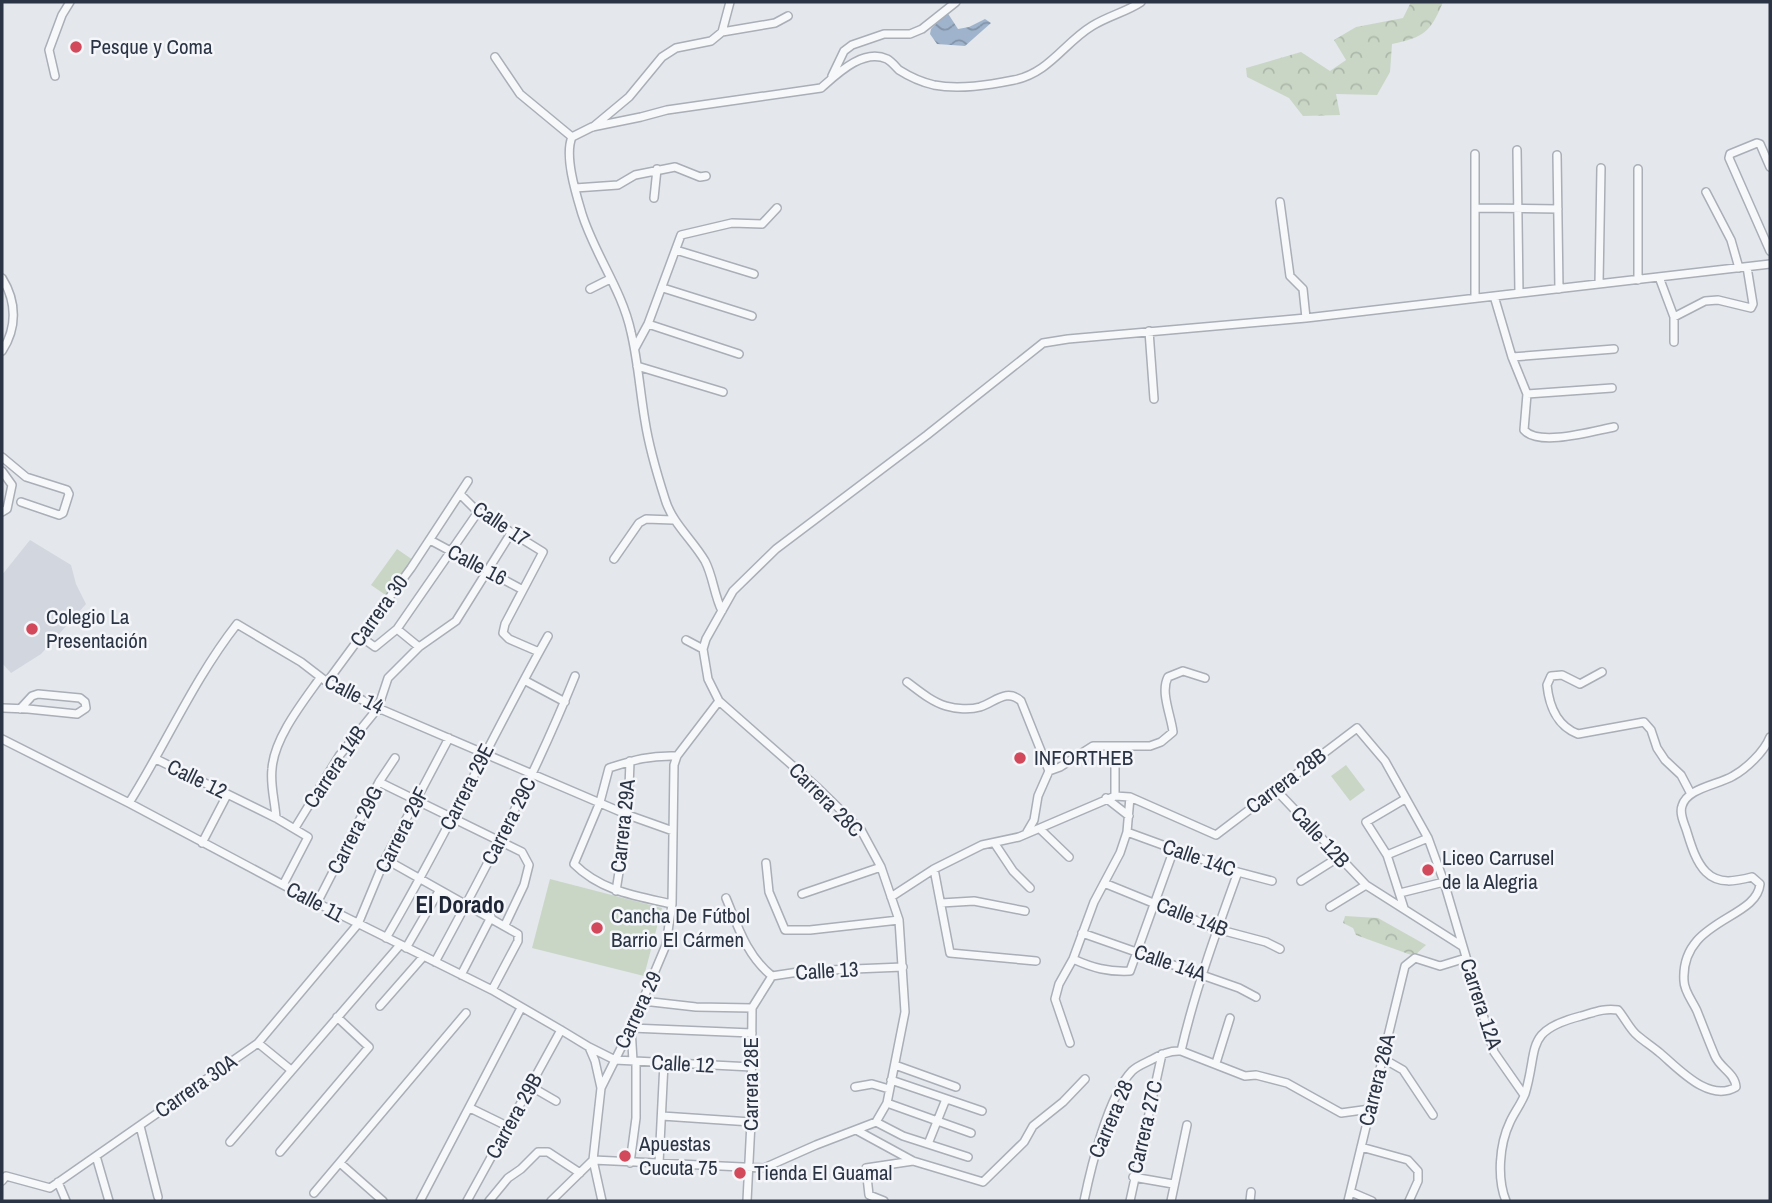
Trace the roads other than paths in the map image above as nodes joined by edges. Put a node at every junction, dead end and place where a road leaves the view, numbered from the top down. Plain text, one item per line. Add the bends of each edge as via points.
1 (71, 2) edge
2 (730, 2) edge
3 (956, 2) edge
4 (1141, 2) edge
5 (788, 16) dead end
6 (722, 32) junction
7 (495, 57) dead end
8 (55, 76) dead end
9 (830, 80) junction
10 (592, 127) junction
11 (572, 136) junction
12 (1517, 150) dead end
13 (1475, 154) dead end
14 (1557, 155) dead end
15 (1770, 167) edge
16 (1601, 168) dead end
17 (657, 169) junction
18 (1637, 169) dead end
19 (706, 176) dead end
20 (575, 188) junction
21 (1706, 192) dead end
22 (654, 198) dead end
23 (1280, 202) dead end
24 (1518, 207) junction
25 (777, 208) dead end
26 (1475, 208) junction
27 (1558, 209) junction
28 (676, 250) junction
29 (1770, 251) edge
30 (1770, 264) edge
31 (1743, 268) junction
32 (754, 274) dead end
33 (2, 278) edge
34 (1659, 278) junction
35 (610, 279) junction
36 (1637, 280) junction
37 (1599, 284) junction
38 (663, 288) junction
39 (590, 289) dead end
40 (1559, 289) junction
41 (1519, 293) junction
42 (1494, 296) junction
43 (1475, 298) junction
44 (752, 316) dead end
45 (1674, 317) junction
46 (1306, 318) junction
47 (648, 324) junction
48 (1149, 331) junction
49 (1674, 342) dead end
50 (635, 349) junction
51 (1614, 349) dead end
52 (2, 351) edge
53 (739, 354) dead end
54 (1512, 357) junction
55 (637, 366) junction
56 (1612, 388) dead end
57 (723, 392) dead end
58 (1527, 394) junction
59 (1154, 398) dead end
60 (1614, 427) dead end
61 (2, 457) edge
62 (2, 471) edge
63 (468, 481) dead end
64 (461, 495) junction
65 (21, 502) dead end
66 (2, 512) edge
67 (478, 512) junction
68 (673, 520) junction
69 (511, 533) junction
70 (430, 540) junction
71 (452, 552) junction
72 (614, 559) dead end
73 (489, 571) junction
74 (523, 590) junction
75 (722, 611) junction
76 (397, 629) junction
77 (361, 636) junction
78 (548, 636) dead end
79 (686, 640) dead end
80 (419, 648) junction
81 (703, 649) junction
82 (539, 652) junction
83 (1602, 672) dead end
84 (576, 676) dead end
85 (1205, 678) dead end
86 (324, 680) junction
87 (523, 680) junction
88 (907, 682) dead end
89 (719, 701) junction
90 (565, 702) junction
91 (2, 708) edge
92 (378, 708) junction
93 (20, 709) junction
94 (1357, 728) joint
95 (449, 737) junction
96 (1770, 737) edge
97 (2, 739) edge
98 (1115, 747) junction
99 (484, 754) junction
100 (677, 756) junction
101 (395, 758) dead end
102 (156, 759) junction
103 (630, 761) junction
104 (1049, 771) junction
105 (533, 775) junction
106 (379, 782) junction
107 (1275, 789) junction
108 (1690, 794) junction
109 (227, 795) junction
110 (1115, 796) junction
111 (1130, 797) junction
112 (1106, 798) junction
113 (1405, 799) junction
114 (416, 800) junction
115 (600, 802) junction
116 (129, 803) junction
117 (628, 815) junction
118 (1129, 816) junction
119 (452, 817) junction
120 (276, 818) junction
121 (295, 828) junction
122 (1040, 829) junction
123 (673, 831) junction
124 (1027, 832) junction
125 (1127, 832) junction
126 (1429, 838) junction
127 (501, 840) junction
128 (202, 843) junction
129 (995, 844) junction
130 (1174, 849) junction
131 (1387, 855) junction
132 (1069, 857) dead end
133 (1339, 857) junction
134 (385, 859) junction
135 (766, 863) dead end
136 (881, 867) junction
137 (934, 869) junction
138 (1238, 872) junction
139 (420, 881) junction
140 (1272, 881) dead end
141 (1301, 881) dead end
142 (1444, 882) junction
143 (1104, 883) junction
144 (283, 885) junction
145 (1366, 885) junction
146 (1030, 888) dead end
147 (439, 891) junction
148 (616, 891) junction
149 (1400, 893) junction
150 (803, 894) dead end
151 (891, 897) junction
152 (726, 898) dead end
153 (317, 903) junction
154 (941, 903) junction
155 (466, 904) junction
156 (672, 904) junction
157 (1154, 904) junction
158 (1330, 906) dead end
159 (1404, 909) junction
160 (1024, 911) dead end
161 (491, 918) junction
162 (899, 920) junction
163 (358, 924) junction
164 (505, 925) junction
165 (1217, 929) junction
166 (1082, 933) junction
167 (386, 938) junction
168 (403, 946) junction
169 (1462, 946) junction
170 (1280, 949) dead end
171 (1138, 952) junction
172 (423, 957) junction
173 (1466, 958) junction
174 (1073, 959) junction
175 (1036, 961) dead end
176 (435, 962) junction
177 (903, 967) junction
178 (461, 975) junction
179 (1203, 975) junction
180 (772, 976) junction
181 (492, 990) junction
182 (1256, 997) dead end
183 (643, 1001) junction
184 (380, 1006) dead end
185 (521, 1008) junction
186 (752, 1008) junction
187 (466, 1013) dead end
188 (337, 1017) junction
189 (1230, 1018) dead end
190 (631, 1028) junction
191 (561, 1030) junction
192 (752, 1033) junction
193 (258, 1043) junction
194 (1070, 1043) dead end
195 (589, 1047) junction
196 (1181, 1051) junction
197 (1162, 1054) junction
198 (1382, 1058) junction
199 (615, 1060) junction
200 (634, 1061) junction
201 (664, 1063) junction
202 (1216, 1063) junction
203 (895, 1065) junction
204 (752, 1067) junction
205 (291, 1070) junction
206 (1085, 1079) dead end
207 (890, 1084) junction
208 (530, 1086) junction
209 (855, 1087) dead end
210 (956, 1087) dead end
211 (601, 1088) junction
212 (1524, 1095) junction
213 (946, 1099) junction
214 (556, 1101) dead end
215 (887, 1103) junction
216 (470, 1108) junction
217 (1370, 1109) junction
218 (982, 1111) dead end
219 (1433, 1115) dead end
220 (662, 1116) junction
221 (751, 1122) junction
222 (876, 1122) junction
223 (937, 1122) junction
224 (1187, 1125) dead end
225 (140, 1126) junction
226 (507, 1126) junction
227 (858, 1131) junction
228 (971, 1133) dead end
229 (230, 1142) dead end
230 (928, 1144) junction
231 (1361, 1147) junction
232 (280, 1152) dead end
233 (96, 1156) junction
234 (968, 1157) dead end
235 (593, 1160) junction
236 (914, 1161) junction
237 (340, 1163) junction
238 (630, 1163) junction
239 (659, 1163) junction
240 (750, 1168) junction
241 (580, 1172) junction
242 (1133, 1177) junction
243 (2, 1181) edge
244 (58, 1182) junction
245 (1174, 1184) junction
246 (1251, 1192) dead end
247 (1351, 1192) junction
248 (314, 1193) dead end
249 (158, 1197) dead end
250 (66, 1201) edge
251 (109, 1201) edge
252 (383, 1201) edge
253 (420, 1201) edge
254 (467, 1201) edge
255 (489, 1201) edge
256 (551, 1201) edge
257 (602, 1201) edge
258 (747, 1201) edge
259 (884, 1201) edge
260 (1084, 1201) edge
261 (1130, 1201) edge
262 (1171, 1201) edge
263 (1250, 1201) edge
264 (1348, 1201) edge
265 (1373, 1201) edge
266 (1409, 1201) edge
267 (1506, 1201) edge

1 - 8 street via 49,50
2 - 6 street
3 - 9 street via 910,34 884,34 852,45 844,51
4 - 9 street via 1095,24 1050,64 1016,80 936,86 876,57 857,61
5 - 6 street via 775,23
6 - 10 street via 711,41 676,48 662,57 629,97
7 - 11 street via 520,94
9 - 10 street via 807,91 697,104
10 - 11 street
11 - 20 street via 568,145
12 - 24 street
13 - 26 street
14 - 27 street
15 - 29 street via 1757,142 1730,154
16 - 37 street
17 - 19 street via 675,167
17 - 20 street via 618,185
17 - 22 street
18 - 36 street
20 - 35 street via 589,235
21 - 31 street
23 - 46 street via 1290,276 1303,289
24 - 26 street
24 - 27 street
24 - 41 street
25 - 28 street via 762,224 732,223 681,235
26 - 43 street
27 - 40 street
28 - 32 street
28 - 38 street
30 - 31 street
31 - 34 street
31 - 45 street via 1751,307 1705,301
33 - 52 street via 14,318
34 - 36 street
34 - 45 street
35 - 39 street
35 - 50 street via 622,302
36 - 37 street
37 - 40 street
38 - 44 street
38 - 47 street
40 - 41 street
41 - 42 street
42 - 43 street
42 - 54 street
43 - 46 street
45 - 49 street
46 - 48 street
47 - 50 street
47 - 53 street
48 - 59 street
48 - 75 street via 1043,343 776,549 733,591
50 - 55 street
51 - 54 street
54 - 58 street
55 - 57 street
55 - 68 street via 645,425
56 - 58 street
58 - 60 street via 1524,430 1532,437 1549,439
61 - 65 street via 26,477 69,494 59,515
62 - 66 street via 12,485 7,509
63 - 64 street, Carrera 30
64 - 67 street, Calle 17
64 - 70 street, Carrera 30
67 - 69 street, Calle 17
67 - 71 street
68 - 72 street via 639,523
68 - 75 street via 706,564
69 - 73 street
69 - 74 street, Calle 17 via 543,552
70 - 71 street, Calle 16
70 - 77 street, Carrera 30
71 - 73 street, Calle 16
71 - 76 street
73 - 74 street, Calle 16
73 - 80 street, Carrera 14B via 456,621
74 - 82 street via 503,633
75 - 81 street
76 - 77 street via 375,647
76 - 80 street
77 - 86 street, Carrera 30
78 - 82 street, Carrera 29E
79 - 81 street
80 - 92 street, Carrera 14B via 388,678
81 - 89 street, Carrera 28C via 708,679
82 - 87 street, Carrera 29E
83 - 108 street via 1580,684 1562,675 1551,676 1547,685 1555,715 1578,734 1644,722
84 - 90 street, Carrera 29C
85 - 98 street via 1183,671 1168,677 1165,694 1173,732 1161,742
86 - 92 street, Calle 14
86 - 102 street, Calle 14 via 237,624 220,645
86 - 120 street, Carrera 30 via 295,714 279,744 271,783
87 - 90 street
87 - 99 street, Carrera 29E
88 - 104 street via 947,706 979,708 1005,695 1017,697
89 - 100 street
89 - 136 street, Carrera 28C via 861,830
90 - 105 street, Carrera 29C
91 - 93 street
92 - 95 street, Calle 14
92 - 121 street, Carrera 14B via 339,756
93 - 93 street via 38,694 80,698 86,708 76,715
94 - 107 street, Carrera 28B
94 - 113 street, Carrera 12A via 1385,761
95 - 99 street, Calle 14
95 - 114 street, Carrera 29F
96 - 108 street via 1734,776
97 - 116 street, Calle 11
98 - 104 street via 1093,746
98 - 110 street
99 - 105 street, Calle 14
99 - 119 street, Carrera 29E
100 - 103 street
100 - 123 street, Carrera 29
101 - 106 street, Carrera 29G
102 - 109 street, Calle 12
102 - 116 street, Calle 14
103 - 115 street via 609,768
103 - 117 street, Carrera 29A
104 - 124 street
105 - 115 street, Calle 14
105 - 127 street, Carrera 29C
106 - 114 street
106 - 153 street, Carrera 29G
107 - 111 street, Carrera 28B via 1216,835
107 - 133 street, Calle 12B
108 - 212 street via 1681,813 1704,871 1722,881 1752,877 1760,884 1760,891 1748,903 1693,944 1684,981 1716,1057 1736,1087 1707,1089 1636,1035 1618,1010 1605,1009 1558,1021 1546,1031 1535,1045
109 - 120 street, Calle 12
109 - 128 street
110 - 111 street
110 - 112 street
111 - 118 street
112 - 118 street
112 - 122 street
113 - 126 street, Carrera 12A
113 - 131 street via 1366,822
114 - 119 street
114 - 134 street, Carrera 29F
115 - 117 street, Calle 14
115 - 148 street via 574,864
116 - 128 street, Calle 11
117 - 123 street, Calle 14
117 - 148 street, Carrera 29A
118 - 125 street
119 - 127 street
119 - 139 street, Carrera 29E
120 - 121 street, Calle 12
121 - 144 street, Calle 12 via 308,837
122 - 124 street
122 - 132 street
123 - 156 street, Carrera 29
124 - 129 street
125 - 130 street, Calle 14C
125 - 143 street
126 - 131 street
126 - 142 street, Carrera 12A
127 - 155 street, Carrera 29C
127 - 164 street via 522,852 529,865
128 - 144 street, Calle 11
129 - 137 street via 982,845
129 - 146 street
130 - 138 street, Calle 14C
130 - 157 street
131 - 149 street
133 - 141 street
133 - 145 street, Calle 12B
134 - 139 street
134 - 163 street, Carrera 29F
135 - 162 street via 769,892 785,930
136 - 150 street
136 - 151 street, Carrera 28C
137 - 151 street
137 - 154 street
138 - 140 street, Calle 14C
138 - 165 street
139 - 147 street
139 - 167 street, Carrera 29E
142 - 149 street
142 - 169 street, Carrera 12A
143 - 157 street, Calle 14B
143 - 166 street
144 - 153 street, Calle 11
145 - 158 street
145 - 159 street, Calle 12B
147 - 155 street
147 - 168 street
148 - 156 street
149 - 159 street
151 - 162 street, Carrera 28C
152 - 180 street via 757,965
153 - 163 street, Calle 11
154 - 160 street via 974,901
154 - 175 street via 950,953
155 - 161 street
155 - 176 street, Carrera 29C
156 - 183 street, Carrera 29 via 666,945
157 - 165 street, Calle 14B
157 - 171 street
159 - 169 street, Calle 12B
161 - 164 street
161 - 178 street
162 - 177 street, Carrera 28C
163 - 167 street, Calle 11
163 - 193 street, Carrera 30A
164 - 181 street via 518,934 518,941
165 - 170 street, Calle 14B
165 - 179 street
166 - 171 street, Calle 14A
166 - 174 street
167 - 168 street, Calle 11
168 - 172 street, Calle 11
168 - 188 street
169 - 173 street, Carrera 12A
171 - 174 street via 1130,971 1112,972
171 - 179 street, Calle 14A
172 - 176 street, Calle 11
172 - 184 street
173 - 198 street, Carrera 26A via 1440,967 1410,960
173 - 212 street, Carrera 12A via 1494,1052
174 - 194 street via 1055,999
176 - 178 street, Calle 11
177 - 180 street, Calle 13
177 - 203 street, Carrera 28C via 905,1012
178 - 181 street, Calle 11
179 - 182 street, Calle 14A
179 - 196 street
180 - 186 street, Calle 13
181 - 185 street, Calle 11
183 - 186 street
183 - 190 street, Carrera 29
185 - 191 street, Calle 11
185 - 216 street
186 - 192 street, Carrera 28E
187 - 237 street
188 - 205 street
188 - 232 street via 369,1047
189 - 202 street
190 - 192 street
190 - 199 street, Carrera 29
190 - 200 street
191 - 195 street, Calle 11
191 - 208 street, Carrera 29B
192 - 204 street, Carrera 28E
193 - 205 street
193 - 225 street, Carrera 30A
195 - 199 street, Calle 11
195 - 211 street
196 - 197 street
196 - 202 street
197 - 242 street, Carrera 27C
197 - 260 street, Carrera 28 via 1133,1069 1121,1087 1104,1127
198 - 217 street, Carrera 26A
198 - 219 street via 1403,1070
199 - 200 street, Calle 12
199 - 211 street, Carrera 29
200 - 201 street, Calle 12
200 - 238 street via 636,1118
201 - 204 street, Calle 12
201 - 220 street
202 - 217 street via 1245,1076 1287,1083 1341,1113
203 - 207 street, Carrera 28C
203 - 210 street
204 - 221 street, Carrera 28E
205 - 229 street
206 - 236 street via 1033,1126 1024,1142 983,1182
207 - 209 street
207 - 213 street
207 - 215 street, Carrera 28C
208 - 214 street
208 - 226 street, Carrera 29B
211 - 235 street, Carrera 29
212 - 267 street via 1505,1136 1501,1190
213 - 218 street
213 - 223 street
215 - 222 street, Carrera 28C
215 - 223 street
216 - 226 street
216 - 253 street
217 - 231 street, Carrera 26A
220 - 221 street
220 - 239 street
221 - 240 street, Carrera 28E
222 - 227 street
222 - 230 street
223 - 228 street
223 - 230 street
224 - 245 street
225 - 233 street, Carrera 30A
225 - 249 street
226 - 254 street, Carrera 29B
227 - 236 street
227 - 240 street via 764,1168
230 - 234 street
231 - 247 street, Carrera 26A
231 - 266 street via 1408,1160 1418,1171
233 - 244 street, Carrera 30A
233 - 251 street
235 - 238 street
235 - 241 street
235 - 257 street, Carrera 29
236 - 259 street via 866,1168 869,1195
237 - 248 street
237 - 252 street
238 - 239 street
239 - 240 street
240 - 258 street, Carrera 28E
241 - 255 street via 548,1152 538,1152
241 - 256 street
242 - 245 street
242 - 261 street, Carrera 27C
243 - 244 street via 6,1176 50,1188
244 - 250 street
245 - 262 street
246 - 263 street
247 - 264 street, Carrera 26A
247 - 265 street

